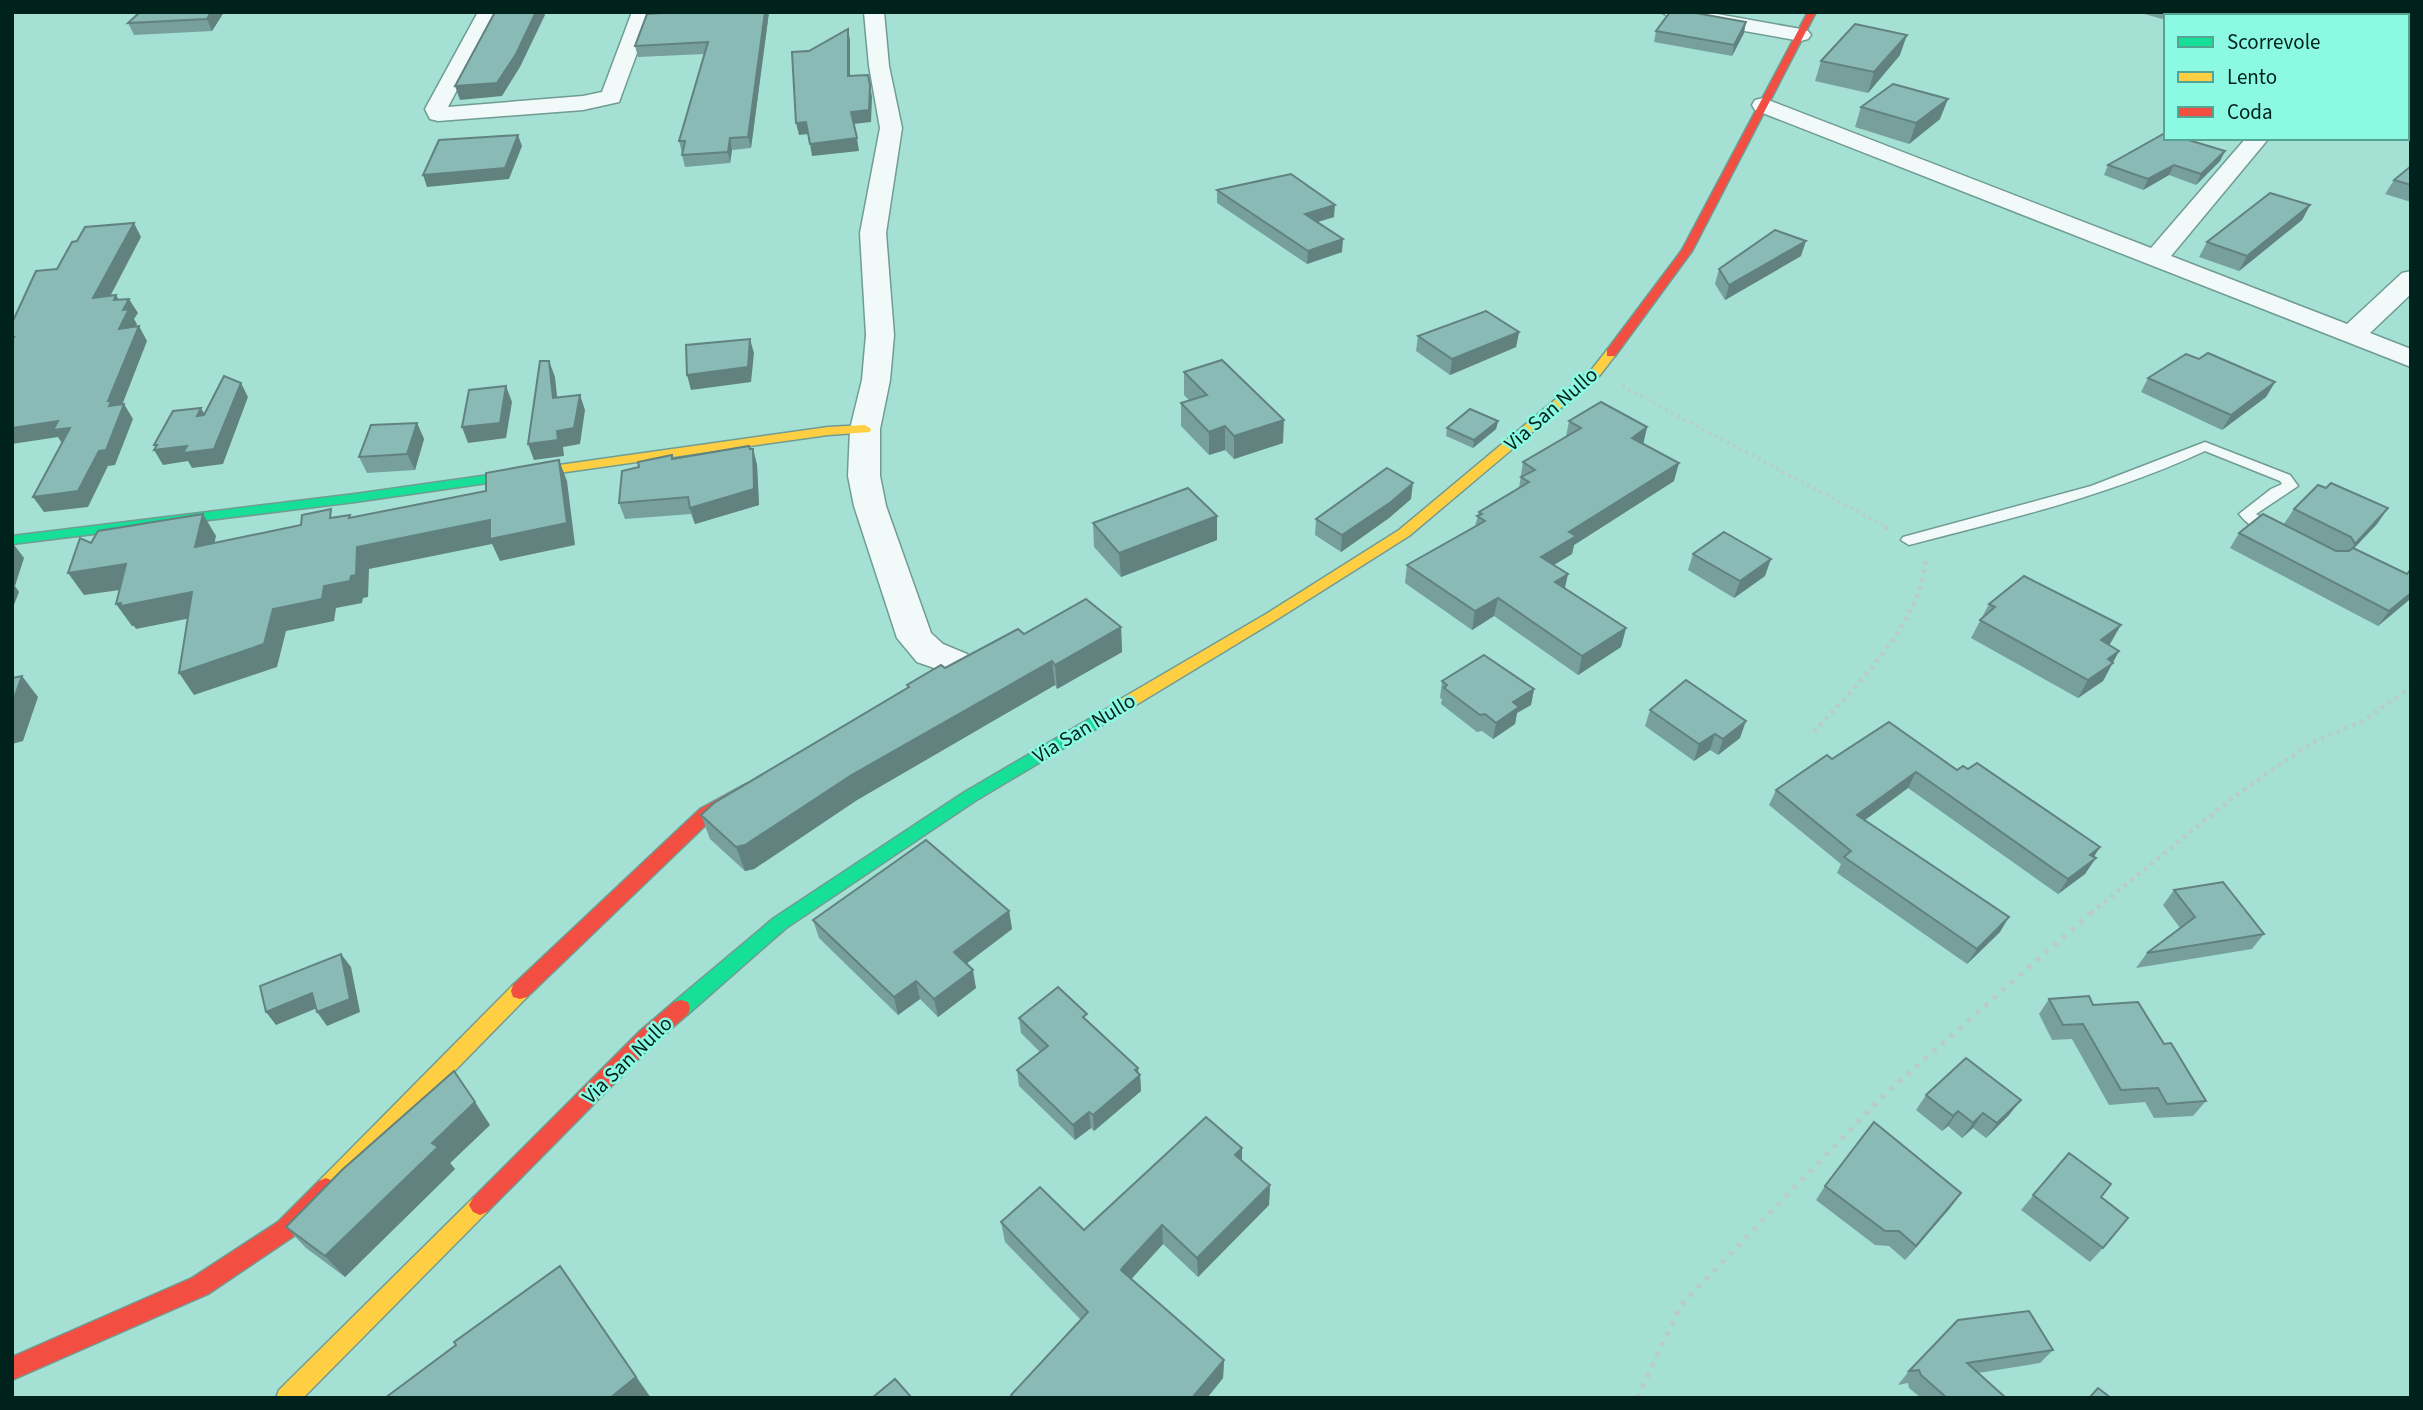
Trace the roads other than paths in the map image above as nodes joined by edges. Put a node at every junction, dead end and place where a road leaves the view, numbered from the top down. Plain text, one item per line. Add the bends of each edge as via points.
1 (488, 12) edge
2 (642, 12) edge
3 (874, 12) edge
4 (1671, 12) edge
5 (1812, 12) edge
6 (1744, 19) edge
7 (1801, 35) junction
8 (1763, 105) junction
9 (2256, 140) edge
10 (2155, 260) junction
11 (2411, 279) edge
12 (2351, 335) junction
13 (2411, 359) edge
14 (865, 429) junction
15 (2289, 539) edge
16 (12, 540) edge
17 (1909, 540) road end
18 (948, 667) edge
19 (765, 778) edge
20 (12, 1369) edge
21 (288, 1398) edge

1 - 2 street via 436,109 438,114 611,97
3 - 14 street via 891,128 873,233 880,335
4 - 6 street
5 - 7 street, Via San Nullo
6 - 7 street
7 - 8 street, Via San Nullo
8 - 10 street
8 - 21 street, Via San Nullo via 1687,251 1596,372 1404,533 969,797 780,923 646,1038
9 - 10 street
10 - 12 street
11 - 12 street
12 - 13 street
14 - 16 street
14 - 18 street via 863,476 870,506 915,638
15 - 17 lane via 2246,514 2291,486 2285,478 2205,446 2103,486
19 - 20 street via 706,814 530,981 286,1229 201,1286

